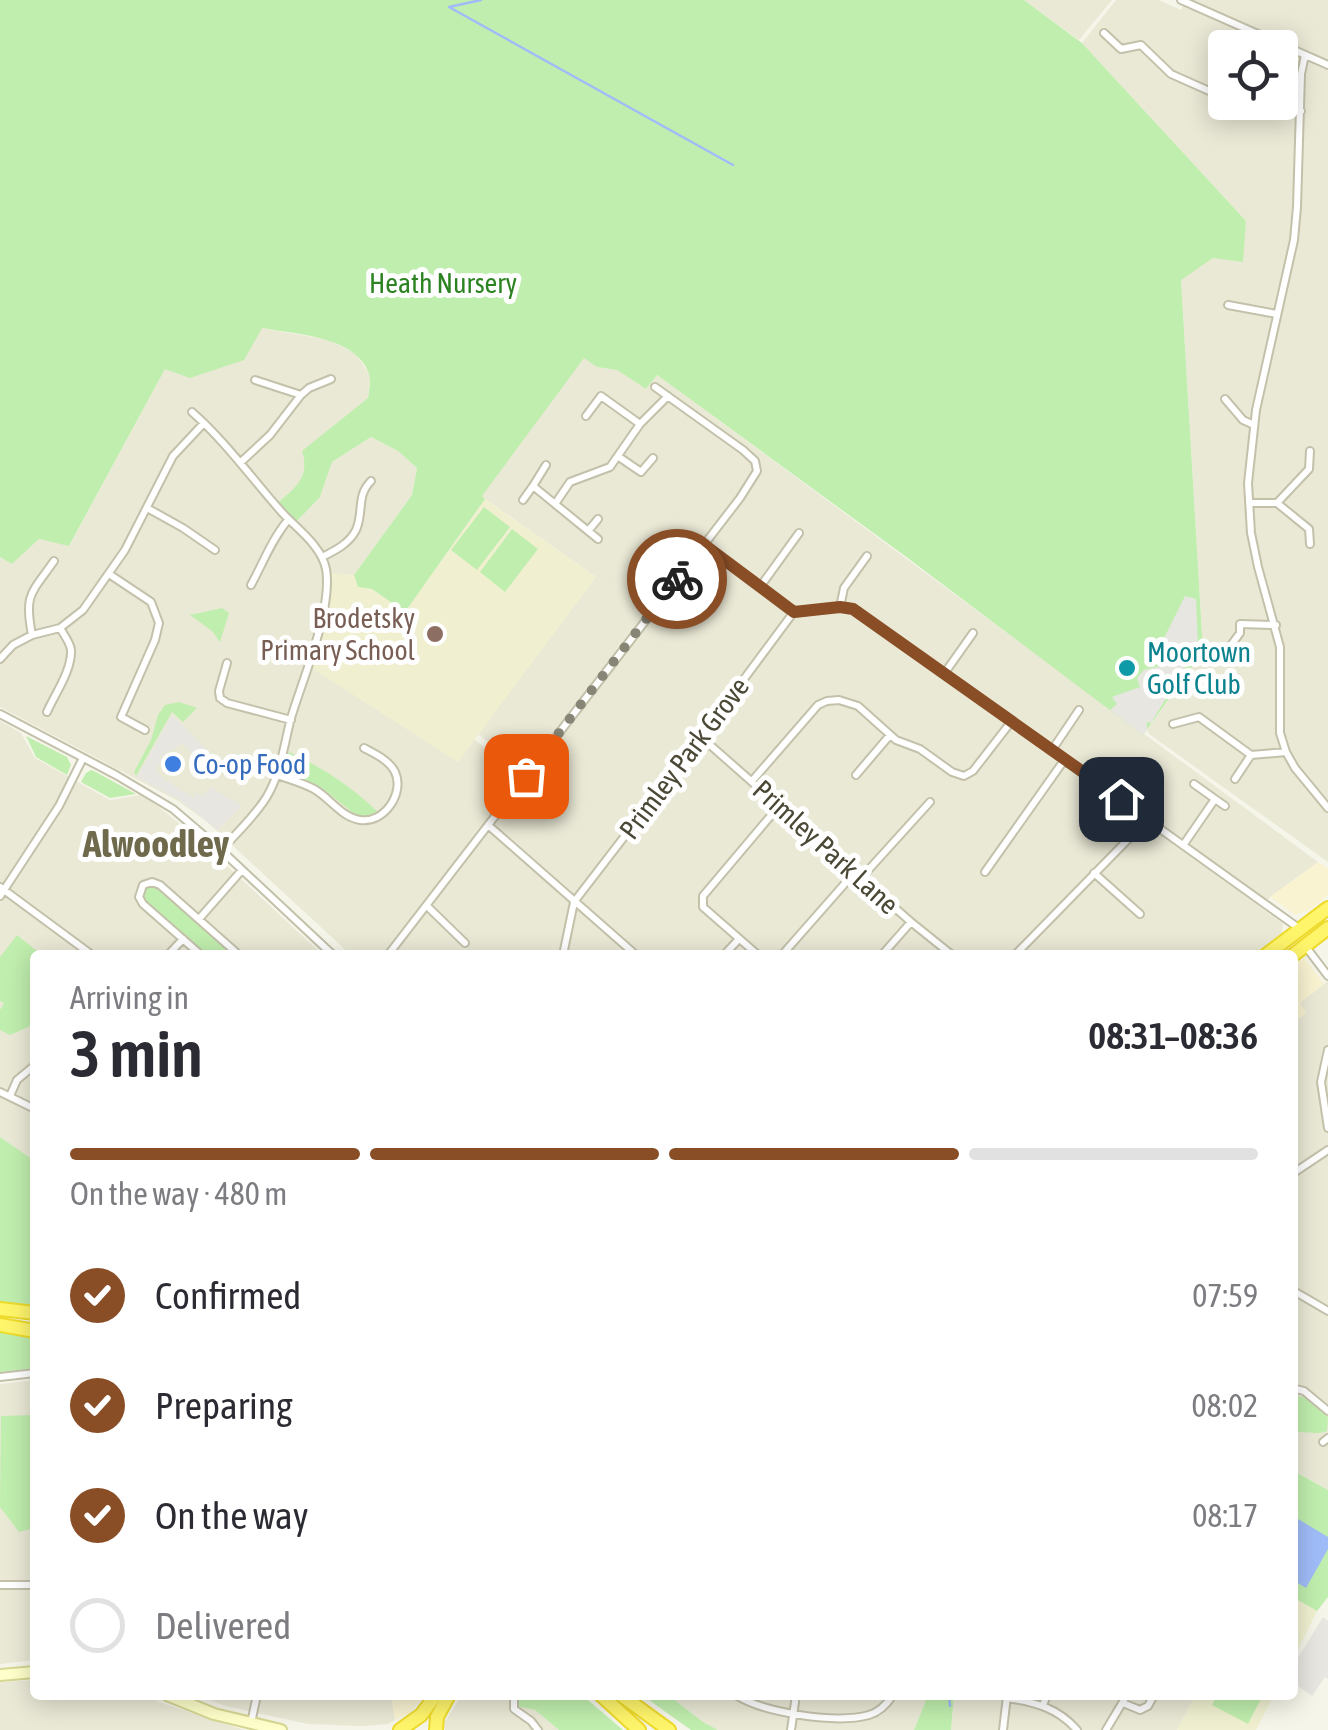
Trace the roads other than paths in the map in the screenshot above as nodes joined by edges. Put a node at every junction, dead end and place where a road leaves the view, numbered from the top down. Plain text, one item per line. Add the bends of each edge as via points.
1 (1180, 0) edge
2 (1104, 33) dead end
3 (1305, 55) junction
4 (1328, 65) edge
5 (1208, 90) edge
6 (1298, 110) edge
7 (1301, 110) junction
8 (1228, 305) dead end
9 (1277, 314) junction
10 (332, 379) dead end
11 (256, 380) dead end
12 (655, 387) dead end
13 (301, 395) junction
14 (668, 396) junction
15 (1225, 399) dead end
16 (192, 412) dead end
17 (586, 416) dead end
18 (204, 422) junction
19 (640, 424) junction
20 (1254, 425) junction
21 (1310, 451) dead end
22 (619, 457) junction
23 (653, 458) dead end
24 (241, 462) junction
25 (546, 465) dead end
26 (371, 481) dead end
27 (533, 486) junction
28 (523, 500) dead end
29 (1249, 503) junction
30 (1276, 503) junction
31 (555, 504) junction
32 (147, 508) junction
33 (288, 520) junction
34 (598, 520) dead end
35 (588, 531) junction
36 (799, 533) dead end
37 (598, 539) dead end
38 (703, 544) junction
39 (1310, 544) dead end
40 (215, 550) dead end
41 (867, 556) dead end
42 (322, 558) junction
43 (54, 561) dead end
44 (108, 574) junction
45 (250, 585) dead end
46 (760, 587) junction
47 (840, 607) junction
48 (794, 612) junction
49 (1276, 625) junction
50 (60, 628) junction
51 (973, 634) dead end
52 (32, 635) junction
53 (0, 659) edge
54 (1220, 660) dead end
55 (227, 663) dead end
56 (944, 674) junction
57 (1079, 710) dead end
58 (47, 712) dead end
59 (0, 714) edge
60 (291, 720) junction
61 (1011, 721) junction
62 (1173, 724) dead end
63 (145, 730) dead end
64 (890, 735) junction
65 (702, 737) junction
66 (364, 748) dead end
67 (1052, 750) junction
68 (1286, 752) junction
69 (1252, 755) junction
70 (83, 758) junction
71 (1065, 759) junction
72 (277, 775) junction
73 (856, 775) dead end
74 (1235, 778) dead end
75 (752, 780) junction
76 (1194, 784) dead end
77 (1215, 799) junction
78 (930, 802) dead end
79 (780, 806) junction
80 (1225, 806) dead end
81 (1328, 808) edge
82 (1148, 819) junction
83 (488, 826) junction
84 (1184, 844) junction
85 (221, 850) junction
86 (242, 870) junction
87 (985, 872) dead end
88 (1094, 873) junction
89 (859, 875) junction
90 (2, 891) edge
91 (574, 902) junction
92 (427, 906) junction
93 (1328, 912) edge
94 (1140, 914) dead end
95 (199, 919) junction
96 (910, 922) junction
97 (1328, 928) edge
98 (1300, 929) junction
99 (182, 938) junction
100 (739, 938) junction
101 (464, 942) dead end
102 (1305, 946) junction
103 (85, 950) edge
104 (172, 950) edge
105 (196, 950) edge
106 (234, 950) edge
107 (328, 950) edge
108 (392, 950) edge
109 (564, 950) edge
110 (630, 950) edge
111 (728, 950) edge
112 (752, 950) edge
113 (787, 950) edge
114 (886, 950) edge
115 (946, 950) edge
116 (1020, 950) edge
117 (1273, 950) edge
118 (1298, 951) edge
119 (1328, 976) edge
120 (1328, 1050) edge
121 (30, 1069) edge
122 (0, 1092) edge
123 (10, 1096) junction
124 (30, 1106) edge
125 (1328, 1128) edge
126 (1328, 1150) edge
127 (1298, 1170) edge
128 (1298, 1294) edge
129 (0, 1309) edge
130 (1328, 1311) edge
131 (30, 1312) edge
132 (0, 1326) edge
133 (30, 1330) edge
134 (30, 1374) edge
135 (0, 1377) edge
136 (1298, 1390) edge
137 (1328, 1411) edge
138 (0, 1585) edge
139 (30, 1585) edge
140 (30, 1672) edge
141 (0, 1675) edge
142 (179, 1700) edge
143 (256, 1700) edge
144 (432, 1700) edge
145 (447, 1700) edge
146 (514, 1700) edge
147 (606, 1700) edge
148 (628, 1700) edge
149 (744, 1700) edge
150 (795, 1700) edge
151 (889, 1700) edge
152 (1007, 1700) edge
153 (1019, 1700) edge
154 (1045, 1700) edge
155 (1124, 1700) edge
156 (1126, 1700) edge
157 (1151, 1700) edge
158 (1042, 1706) junction
159 (794, 1714) junction
160 (251, 1724) junction
161 (281, 1730) edge
162 (404, 1730) edge
163 (426, 1730) edge
164 (436, 1730) edge
165 (538, 1730) edge
166 (638, 1730) edge
167 (669, 1730) edge
168 (792, 1730) edge
169 (1003, 1730) edge
170 (1077, 1730) edge
171 (1106, 1730) edge

1 - 3 street
2 - 5 street via 1122,49 1141,45 1172,74
3 - 4 street
3 - 7 street
6 - 7 street
7 - 9 street via 1298,206
8 - 9 street
9 - 20 street
10 - 13 street
11 - 13 street
12 - 14 street
13 - 24 street
14 - 19 street
14 - 38 street via 755,461 757,471
15 - 20 street
16 - 18 street
17 - 19 street via 601,396
18 - 24 street
18 - 32 street via 173,456
19 - 22 street
20 - 29 street
21 - 30 street via 1308,468
22 - 23 street via 641,472
22 - 31 street via 570,482
24 - 33 street
25 - 27 street
26 - 42 street via 360,498 356,531
27 - 28 street
27 - 31 street
29 - 30 street
29 - 49 street via 1258,567
30 - 39 street via 1309,529
31 - 35 street
32 - 40 street
32 - 44 street
33 - 42 street
33 - 45 street
34 - 35 street
35 - 37 street
36 - 46 street
38 - 46 street
38 - 83 street
41 - 47 street via 844,588
42 - 60 street via 322,616
43 - 52 street via 26,607
44 - 50 street via 83,610
44 - 63 street via 152,602 160,623 121,717
46 - 48 street
47 - 48 street
47 - 56 street via 859,613
48 - 65 street, Primley Park Grove
49 - 54 street via 1240,624
49 - 68 street
50 - 52 street
50 - 58 street via 71,652
51 - 56 street
52 - 53 street
55 - 60 street via 222,700
56 - 61 street
57 - 67 street
59 - 70 street
60 - 72 street
61 - 64 street via 964,776
61 - 67 street
62 - 69 street via 1199,717
64 - 73 street
64 - 75 street via 858,706 827,701
65 - 75 street, Primley Park Lane
65 - 91 street, Primley Park Grove
66 - 72 street via 390,764 398,782 393,800 372,819 349,816 318,791
67 - 71 street
68 - 69 street
68 - 81 street
69 - 74 street
70 - 85 street via 164,803
70 - 90 street
71 - 82 street
71 - 87 street
72 - 85 street
75 - 79 street, Primley Park Lane
76 - 77 street
77 - 80 street
77 - 84 street
78 - 89 street
79 - 89 street, Primley Park Lane
79 - 100 street via 703,896 703,907
82 - 84 street
82 - 88 street
83 - 91 street
83 - 92 street
84 - 98 street
85 - 86 street
86 - 95 street
86 - 107 street
88 - 94 street
88 - 116 street
89 - 96 street, Primley Park Lane
89 - 113 street
90 - 103 street
91 - 109 street
91 - 110 street
92 - 101 street
92 - 108 street
93 - 98 highway
95 - 99 street via 160,885 144,885 141,901
95 - 106 street
96 - 114 street
96 - 115 street, Primley Park Lane
97 - 102 highway
98 - 117 highway
99 - 104 street
99 - 105 street
100 - 111 street
100 - 112 street
102 - 118 highway
102 - 119 street
120 - 125 street via 1320,1082
121 - 123 street
122 - 123 street
123 - 124 street
126 - 127 street
128 - 130 street
129 - 131 highway
132 - 133 highway
134 - 135 street
136 - 137 street
138 - 139 street
140 - 141 main road
142 - 160 main road
143 - 160 street
144 - 162 highway
145 - 164 highway
146 - 165 street
147 - 166 highway
148 - 167 highway
149 - 159 street
150 - 159 street
151 - 159 street via 872,1714 846,1718
152 - 169 street
153 - 158 street
154 - 158 street
155 - 171 street
156 - 157 street via 1140,1710
158 - 170 street
159 - 168 street
160 - 161 main road
162 - 163 highway

